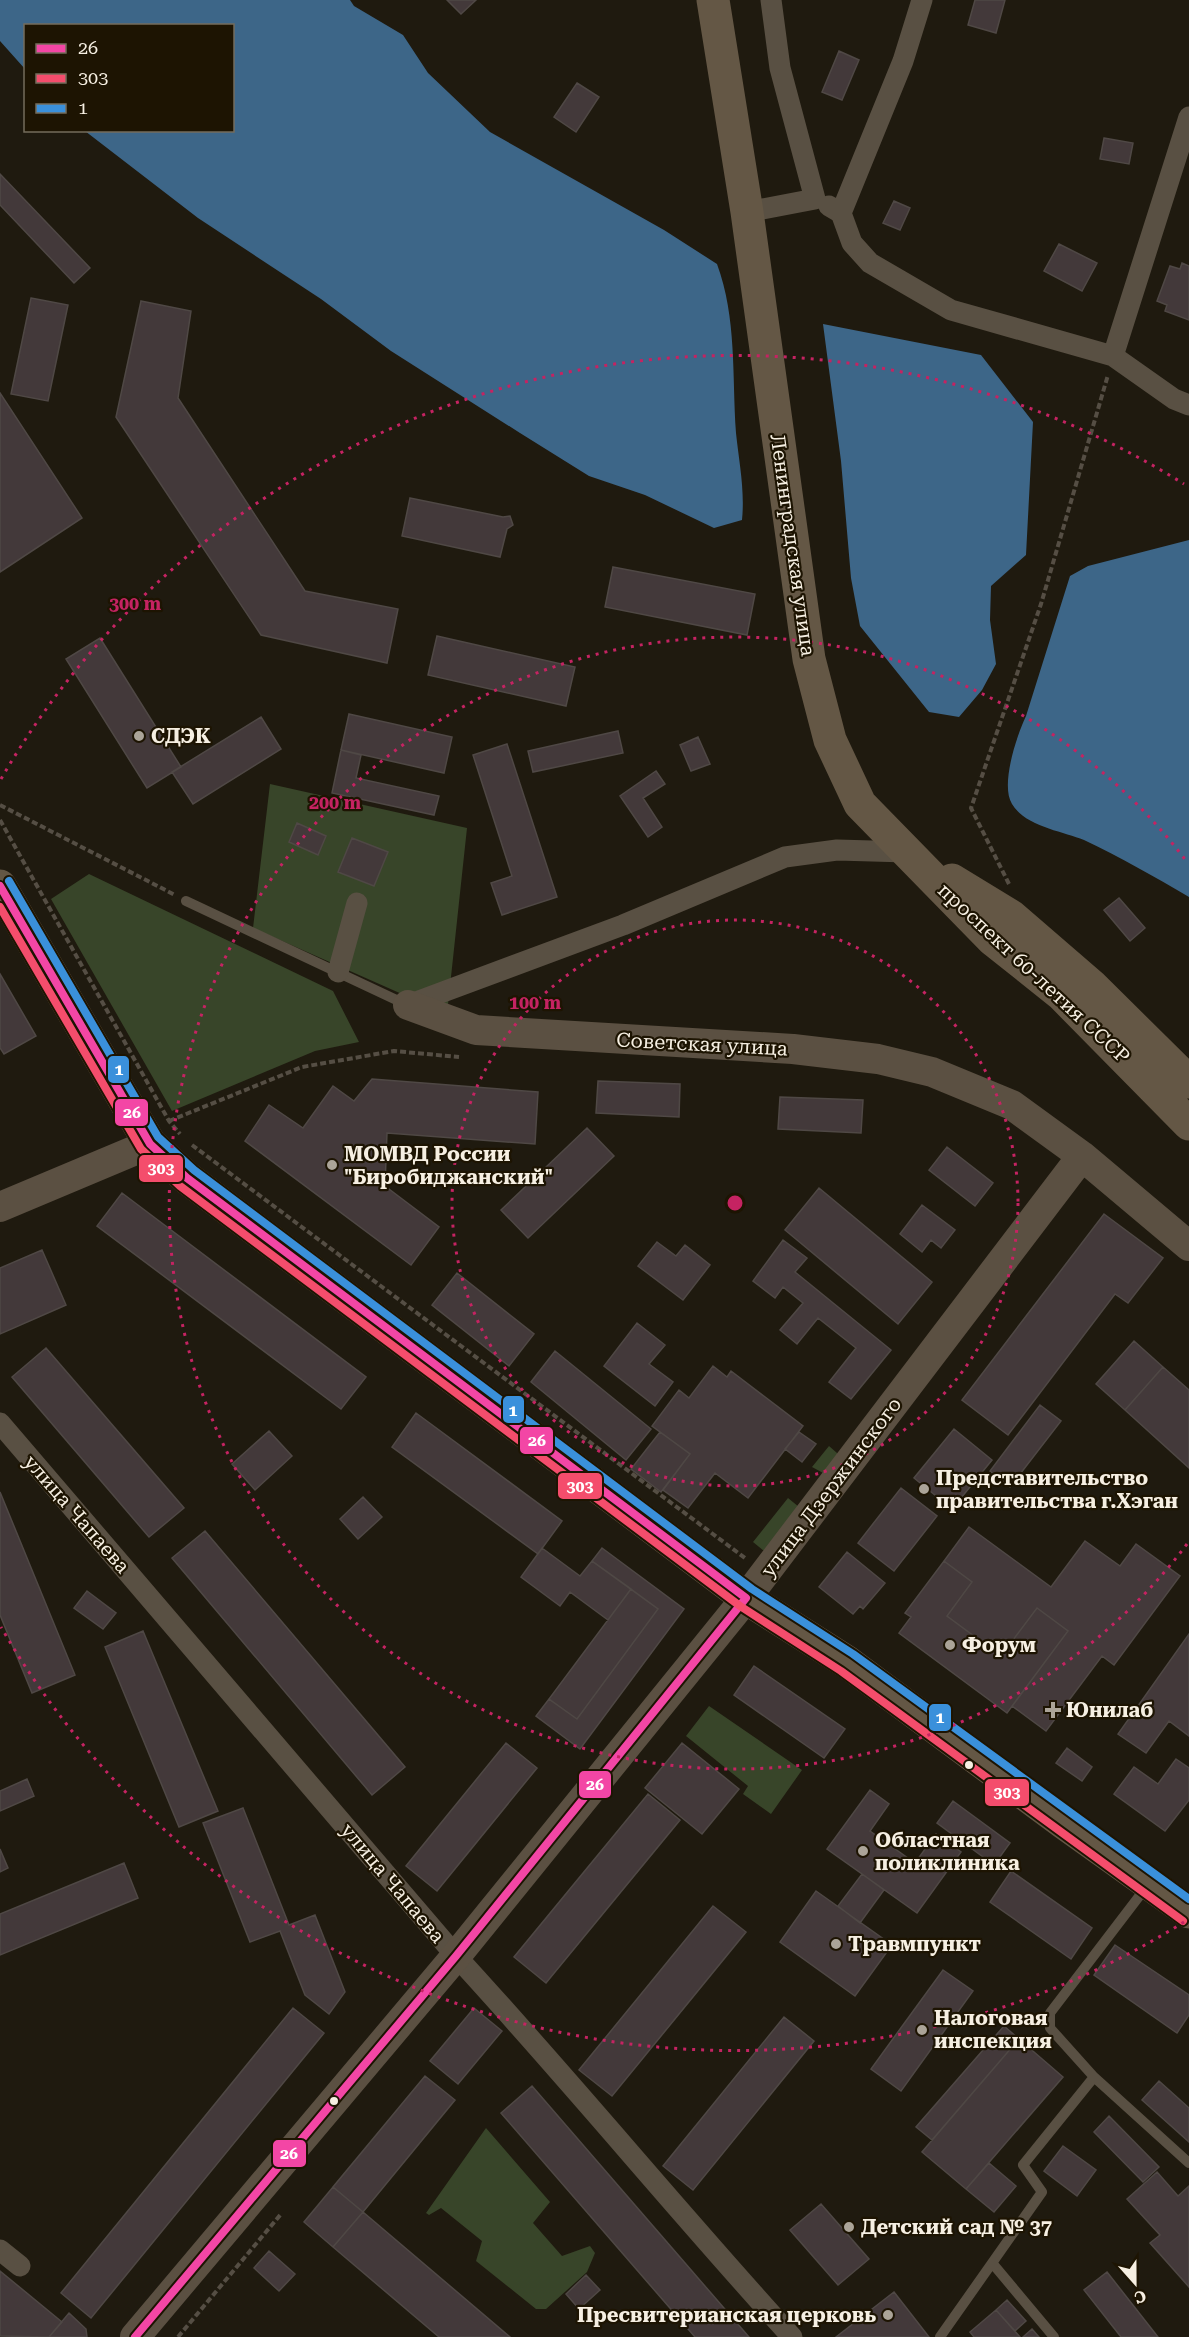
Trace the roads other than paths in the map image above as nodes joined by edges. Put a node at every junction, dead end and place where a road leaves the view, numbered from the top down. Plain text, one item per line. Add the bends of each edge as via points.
1 (713, 0) edge
2 (771, 0) edge
3 (922, 0) edge
4 (1189, 117) edge
5 (815, 199) junction
6 (747, 212) junction
7 (841, 213) junction
8 (1113, 356) junction
9 (1189, 405) edge
10 (908, 852) junction
11 (0, 885) edge
12 (186, 901) road end
13 (357, 903) dead end
14 (338, 972) junction
15 (408, 1005) junction
16 (1179, 1085) edge
17 (1189, 1124) edge
18 (159, 1133) junction
19 (1082, 1156) junction
20 (0, 1207) edge
21 (1189, 1245) edge
22 (0, 1423) edge
23 (746, 1598) junction
24 (1149, 1884) junction
25 (1189, 1912) edge
26 (456, 1956) junction
27 (1094, 2077) junction
28 (1189, 2163) edge
29 (0, 2250) edge
30 (993, 2264) junction
31 (20, 2266) dead end
32 (135, 2337) edge
33 (792, 2337) edge
34 (940, 2337) edge
35 (1054, 2337) edge

1 - 6 main road, Ленинградская улица
2 - 5 street via 780,68
3 - 7 street via 903,61
4 - 8 street
5 - 6 street
5 - 7 street
6 - 10 main road, Ленинградская улица via 809,659 830,740 860,804
7 - 8 street via 852,243 870,263 951,310
8 - 9 street via 1174,399
10 - 15 street via 837,850 785,857 623,925
10 - 16 main road, проспект 60-летия СССР via 992,939
11 - 18 main road
12 - 14 lane, Советская улица
13 - 14 street
14 - 15 lane, Советская улица
15 - 19 main road, Советская улица via 477,1030 793,1049 878,1059 932,1072 1012,1105
16 - 17 main road, проспект 60-летия СССР
18 - 20 main road
18 - 23 main road via 187,1178
19 - 21 main road, Советская улица
19 - 23 main road, улица Дзержинского
22 - 26 street, улица Чапаева
23 - 24 main road via 847,1662
23 - 26 main road, улица Дзержинского
24 - 25 main road
24 - 27 lane via 1050,2013 1050,2028
26 - 32 main road, улица Дзержинского
26 - 33 street, улица Чапаева
27 - 28 lane
27 - 30 lane via 1023,2165 1042,2192
29 - 31 street
30 - 34 lane
30 - 35 lane

